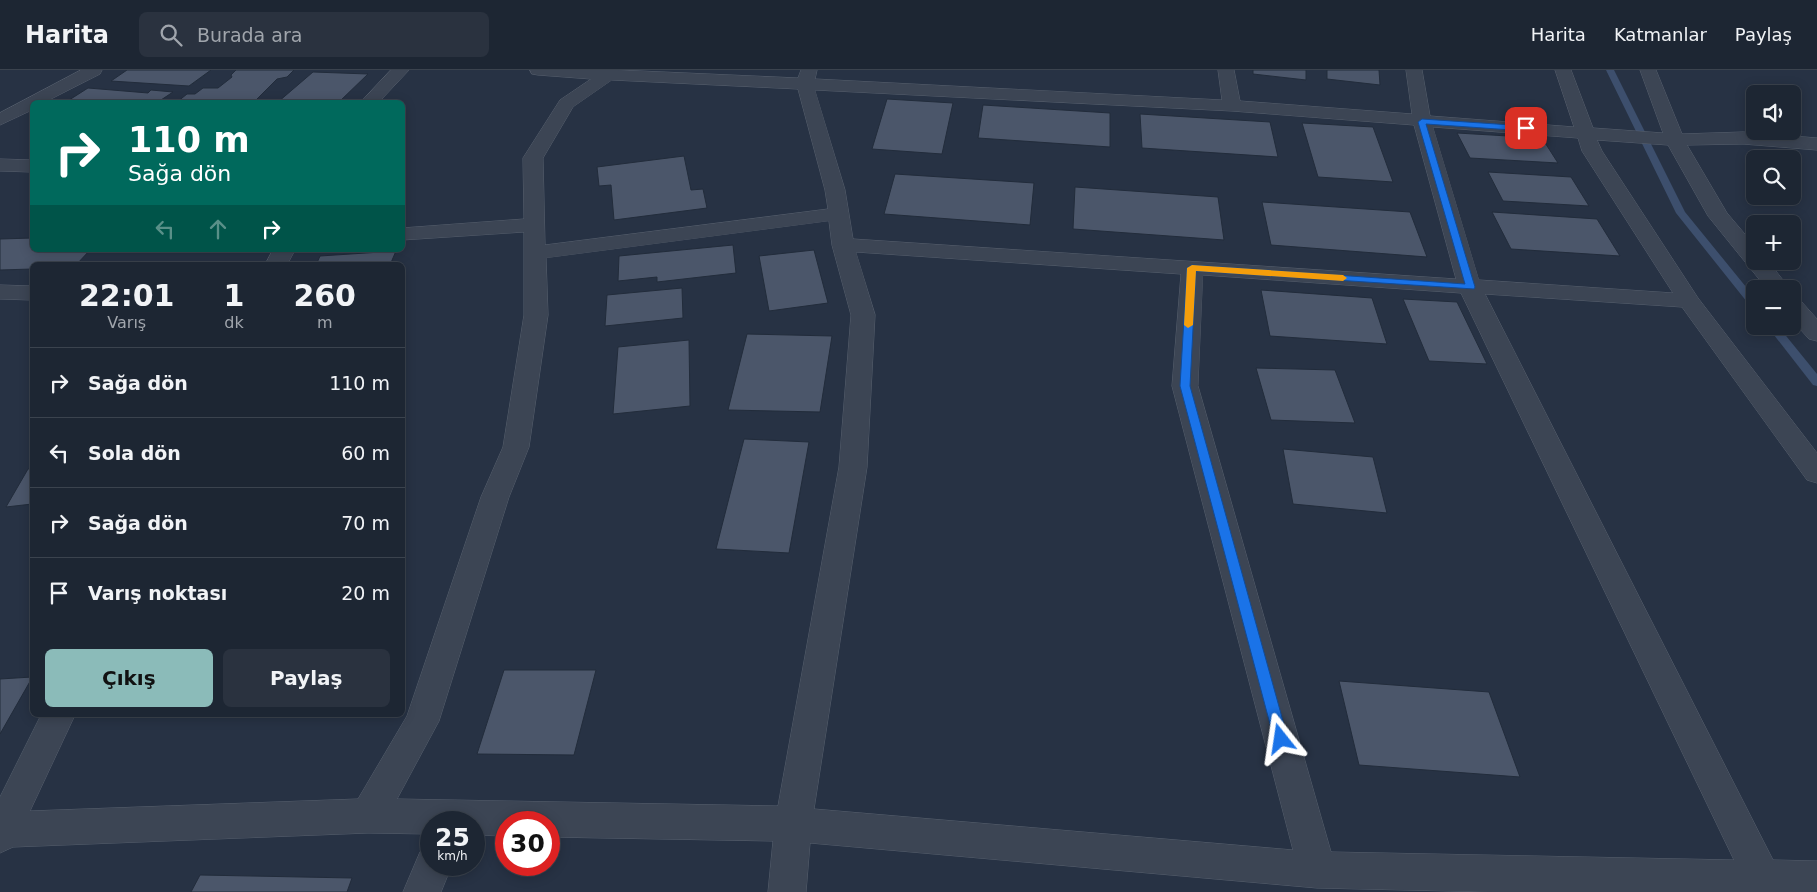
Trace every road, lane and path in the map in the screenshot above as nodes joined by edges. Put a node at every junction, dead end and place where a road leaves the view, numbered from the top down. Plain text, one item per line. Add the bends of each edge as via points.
1 (94, 70) edge
2 (401, 70) edge
3 (538, 70) edge
4 (1226, 70) edge
5 (1414, 70) edge
6 (1563, 70) edge
7 (1648, 70) edge
8 (609, 73) edge
9 (807, 77) edge
10 (39, 100) edge
11 (372, 100) edge
12 (30, 105) edge
13 (1232, 106) junction
14 (0, 120) edge
15 (1422, 122) junction
16 (1585, 133) junction
17 (1675, 140) junction
18 (1817, 144) edge
19 (0, 165) edge
20 (30, 166) edge
21 (838, 214) junction
22 (533, 225) junction
23 (405, 234) edge
24 (843, 245) junction
25 (1746, 249) edge
26 (534, 254) junction
27 (1192, 268) junction
28 (1763, 270) edge
29 (1772, 280) edge
30 (1470, 287) junction
31 (0, 292) edge
32 (30, 293) edge
33 (1689, 301) junction
34 (1817, 473) edge
35 (57, 717) edge
36 (368, 816) junction
37 (420, 819) edge
38 (485, 820) edge
39 (793, 824) junction
40 (1, 832) edge
41 (1317, 870) junction
42 (429, 876) edge
43 (1762, 878) junction
44 (1817, 880) edge
45 (1552, 883) edge
46 (422, 892) edge
47 (787, 892) edge

1 - 10 street
2 - 11 street
3 - 8 street
4 - 13 street
5 - 15 street
6 - 16 street
7 - 17 street
8 - 9 street
8 - 22 street via 566,104 533,158
9 - 13 street
9 - 21 street
12 - 14 street
13 - 15 street
15 - 16 street
15 - 30 street
16 - 17 street
16 - 33 street via 1592,150
17 - 18 street via 1744,138
17 - 25 street via 1718,216
19 - 20 street
21 - 24 street
21 - 26 street
22 - 23 street
22 - 26 street
24 - 27 street
24 - 39 street via 863,314 853,467
26 - 36 street via 536,315 516,447 495,497 422,721
27 - 30 street
27 - 41 street via 1185,386
28 - 29 street
30 - 33 street
30 - 43 street
31 - 32 street
33 - 34 street
35 - 40 street
36 - 37 street
36 - 40 street
38 - 39 street
39 - 41 street
39 - 47 street
41 - 45 street
42 - 46 street
43 - 44 street
43 - 45 street

